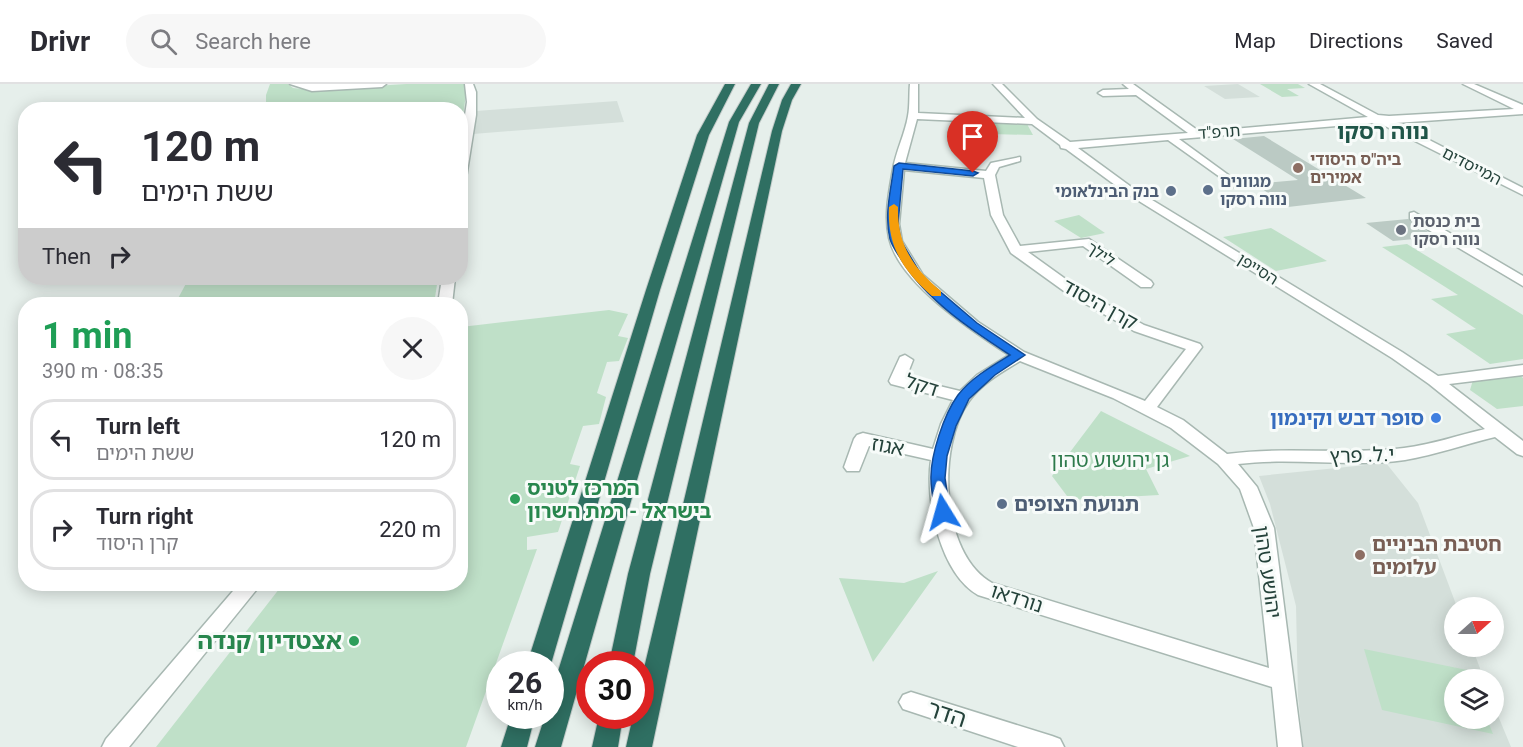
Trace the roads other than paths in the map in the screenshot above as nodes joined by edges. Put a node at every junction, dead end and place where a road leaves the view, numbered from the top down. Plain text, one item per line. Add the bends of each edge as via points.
1 (294, 84) edge
2 (382, 84) edge
3 (469, 84) edge
4 (730, 84) edge
5 (756, 84) edge
6 (774, 84) edge
7 (796, 84) edge
8 (806, 84) edge
9 (914, 84) edge
10 (997, 84) edge
11 (1127, 84) edge
12 (1313, 84) edge
13 (1467, 84) edge
14 (1484, 84) edge
15 (1136, 92) junction
16 (1103, 93) dead end
17 (1523, 101) edge
18 (1523, 110) edge
19 (912, 116) junction
20 (1374, 118) junction
21 (1388, 121) junction
22 (1034, 122) junction
23 (468, 129) edge
24 (777, 131) junction
25 (1197, 134) junction
26 (1168, 136) junction
27 (1065, 146) junction
28 (1016, 159) dead end
29 (899, 166) junction
30 (990, 175) junction
31 (1234, 184) dead end
32 (1523, 192) edge
33 (1414, 216) dead end
34 (1016, 250) junction
35 (1523, 282) edge
36 (1146, 284) dead end
37 (1019, 355) junction
38 (905, 360) dead end
39 (1523, 370) edge
40 (1435, 381) junction
41 (963, 397) junction
42 (1148, 408) junction
43 (1497, 431) junction
44 (1523, 450) edge
45 (940, 456) junction
46 (1224, 460) junction
47 (853, 467) dead end
48 (245, 591) edge
49 (542, 651) edge
50 (624, 651) edge
51 (1282, 681) junction
52 (911, 702) dead end
53 (520, 729) edge
54 (608, 729) edge
55 (114, 747) edge
56 (514, 747) edge
57 (548, 747) edge
58 (605, 747) edge
59 (639, 747) edge
60 (1052, 747) edge
61 (1290, 747) edge

1 - 2 street via 312,88
3 - 23 street via 472,90
4 - 49 highway via 704,135
5 - 57 highway via 734,122
6 - 50 highway via 754,123 639,574
7 - 24 highway
8 - 24 highway
9 - 19 street, יהושע טהון
10 - 22 street, הסייפן
11 - 15 street
12 - 20 street
13 - 18 street
14 - 17 street
15 - 16 street
15 - 25 street
18 - 21 street
19 - 22 street
19 - 29 street, יהושע טהון
20 - 21 street
20 - 25 street, תרפ"ד
21 - 32 street, המייסדים
22 - 27 street, הסייפן
24 - 59 highway
25 - 26 street, תרפ"ד
26 - 27 street, תרפ"ד
26 - 31 street
27 - 40 street, הסייפן
28 - 30 street via 995,165
29 - 30 street
29 - 37 street, יהושע טהון via 893,224 903,257 918,278 973,326
30 - 34 street, קרן היסוד via 997,215
33 - 35 street
34 - 36 street, לילך via 1084,242
34 - 42 street, קרן היסוד via 1073,291 1139,328 1195,347
37 - 41 street, נורדאו via 991,372
37 - 42 street, יהושע טהון
38 - 41 street, דקל via 897,381
39 - 40 street
40 - 43 street, הסייפן
41 - 45 street, נורדאו
42 - 46 street, יהושע טהון via 1178,424
43 - 44 street, הסייפן
43 - 46 street, י.ל. פרץ via 1405,454 1262,455
45 - 47 street, אגוז via 863,439
45 - 51 street, נורדאו via 938,478 943,512 952,545 971,580 985,589
46 - 51 street, יהושע טהון via 1248,487 1264,528
48 - 55 street
51 - 61 street, יהושע טהון
52 - 60 street, הדר
53 - 56 highway
54 - 58 highway

